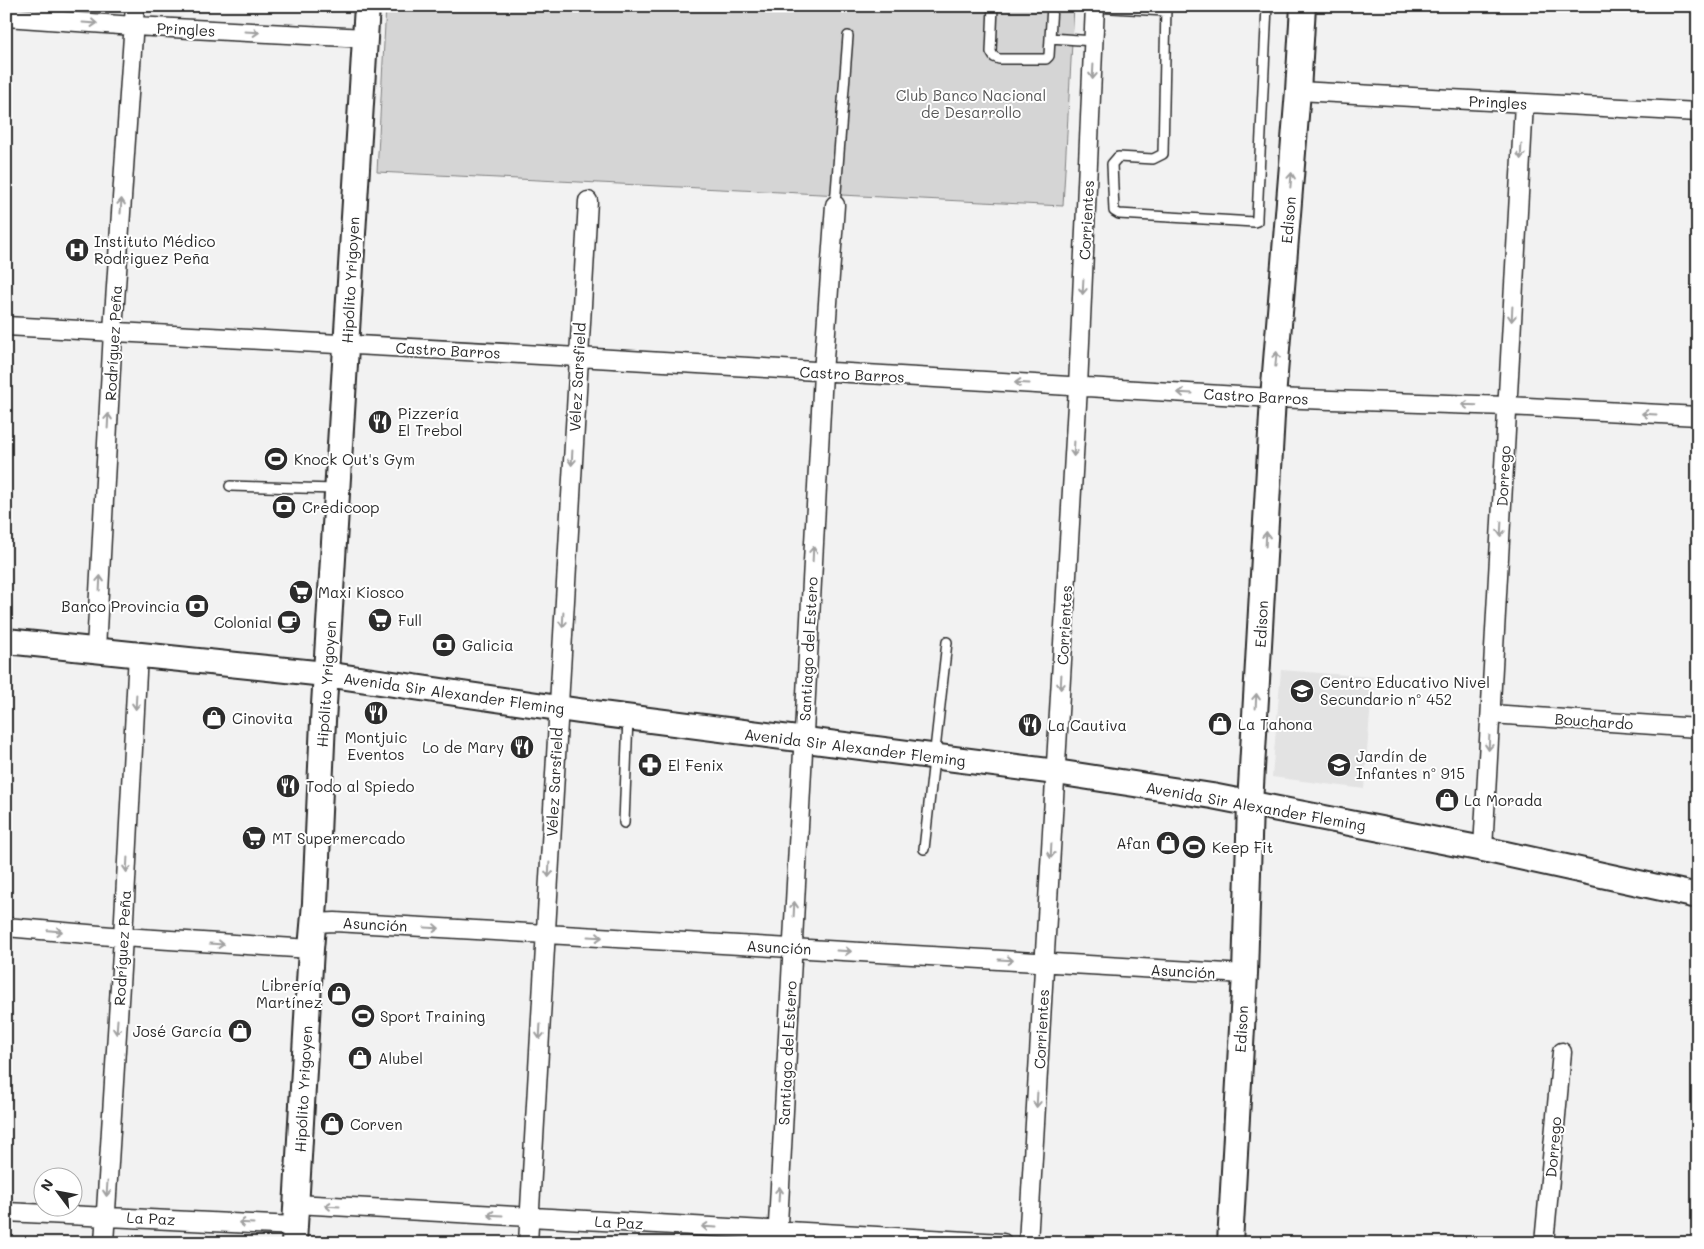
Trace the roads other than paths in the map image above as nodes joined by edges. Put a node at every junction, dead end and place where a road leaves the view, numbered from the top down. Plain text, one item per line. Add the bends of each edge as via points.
1 (135, 6) edge
2 (367, 6) edge
3 (993, 6) edge
4 (1052, 6) edge
5 (1267, 6) edge
6 (1303, 6) edge
7 (1095, 7) edge
8 (1165, 9) edge
9 (6, 17) edge
10 (134, 26) junction
11 (848, 36) dead end
12 (366, 38) junction
13 (1050, 38) junction
14 (1094, 41) junction
15 (1298, 91) junction
16 (1524, 103) junction
17 (1698, 112) edge
18 (588, 201) dead end
19 (835, 205) joint
20 (6, 326) edge
21 (113, 331) junction
22 (347, 345) junction
23 (578, 357) junction
24 (823, 373) junction
25 (1078, 386) junction
26 (1273, 398) junction
27 (1507, 406) junction
28 (1698, 416) edge
29 (230, 486) dead end
30 (338, 489) junction
31 (6, 641) edge
32 (948, 642) dead end
33 (96, 649) junction
34 (138, 654) junction
35 (326, 674) junction
36 (558, 708) junction
37 (1491, 714) junction
38 (628, 717) junction
39 (1698, 728) edge
40 (802, 740) junction
41 (935, 757) junction
42 (1056, 772) junction
43 (1250, 804) junction
44 (624, 823) dead end
45 (924, 849) dead end
46 (1484, 849) junction
47 (1698, 896) edge
48 (314, 923) junction
49 (6, 927) edge
50 (546, 934) junction
51 (123, 937) junction
52 (792, 948) junction
53 (311, 949) junction
54 (1045, 962) junction
55 (1245, 974) junction
56 (1562, 1052) dead end
57 (6, 1212) edge
58 (105, 1216) junction
59 (530, 1217) junction
60 (295, 1224) edge
61 (777, 1237) edge
62 (104, 1243) edge
63 (528, 1243) edge
64 (1003, 1243) edge
65 (1028, 1243) edge
66 (1230, 1243) edge
67 (1544, 1243) edge

1 - 10 street, Rodríguez Peña
2 - 12 street, Hipólito Yrigoyen
3 - 13 lane via 991,52 994,57 1046,59
4 - 13 lane
5 - 8 lane via 1258,217 1254,222 1116,214 1114,211 1112,164 1118,157 1153,159 1163,154
6 - 15 street, Edison
7 - 8 lane
7 - 14 street, Corrientes
9 -> 10 street, Pringles
10 -> 12 street, Pringles
21 -> 10 street, Rodríguez Peña
11 - 19 lane
12 - 22 street, Hipólito Yrigoyen
13 - 14 lane
14 -> 25 street, Corrientes
15 - 16 street, Pringles
26 -> 15 street, Edison
16 - 17 street, Pringles
16 -> 27 street, Dorrego
18 - 23 street, Vélez Sarsfield
19 - 24 street, Santiago del Estero
20 - 21 street, Castro Barros
21 - 22 street, Castro Barros
33 -> 21 street, Rodríguez Peña
22 - 23 street, Castro Barros
22 - 30 street, Hipólito Yrigoyen
23 - 24 street, Castro Barros
23 -> 36 street, Vélez Sarsfield
25 -> 24 street, Castro Barros
40 -> 24 street, Santiago del Estero
26 -> 25 street, Castro Barros
25 -> 42 street, Corrientes
27 -> 26 street, Castro Barros
43 -> 26 street, Edison
28 -> 27 street, Castro Barros
27 -> 37 street, Dorrego
29 - 30 lane
30 - 35 street, Hipólito Yrigoyen
31 - 33 street, Avenida Sir Alexander Fleming
32 - 41 lane
33 - 34 street, Avenida Sir Alexander Fleming
34 - 35 street, Avenida Sir Alexander Fleming
34 -> 51 street, Rodríguez Peña
35 - 36 street, Avenida Sir Alexander Fleming
35 - 48 street, Hipólito Yrigoyen
36 - 38 street, Avenida Sir Alexander Fleming
36 -> 50 street, Vélez Sarsfield
37 - 39 street, Bouchardo
37 -> 46 street, Dorrego
38 - 40 street, Avenida Sir Alexander Fleming
38 - 44 lane
40 - 41 street, Avenida Sir Alexander Fleming
52 -> 40 street, Santiago del Estero
41 - 42 street, Avenida Sir Alexander Fleming
41 - 45 lane
42 - 43 street, Avenida Sir Alexander Fleming
42 -> 54 street, Corrientes
43 - 46 street, Avenida Sir Alexander Fleming
43 - 55 street, Edison
46 - 47 street, Avenida Sir Alexander Fleming
48 -> 50 street, Asunción
48 - 53 street, Hipólito Yrigoyen
49 -> 51 street
50 -> 52 street, Asunción
50 -> 59 street, Vélez Sarsfield
51 -> 53 street
51 -> 58 street, Rodríguez Peña
52 -> 54 street, Asunción
61 -> 52 street, Santiago del Estero
53 - 60 street, Hipólito Yrigoyen
54 - 55 street, Asunción
54 -> 65 street, Corrientes
55 - 66 street, Edison
56 - 67 street, Dorrego
57 - 58 street, La Paz
60 -> 58 street, La Paz
58 - 62 street, Rodríguez Peña
59 -> 60 street, La Paz
61 -> 59 street, La Paz
59 - 63 street, Vélez Sarsfield
61 - 64 street, La Paz

